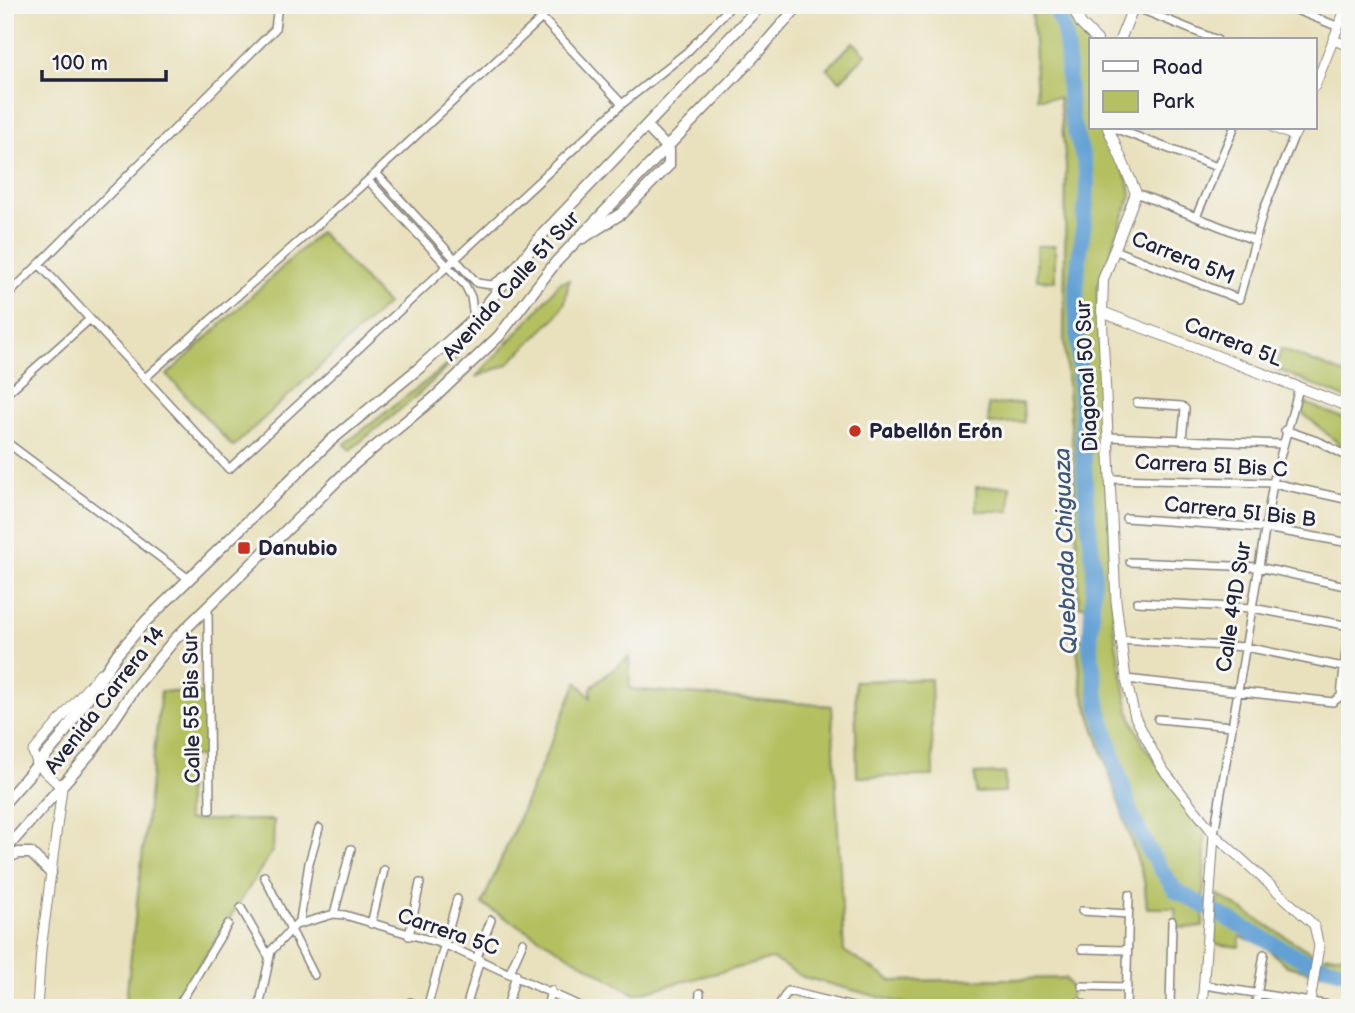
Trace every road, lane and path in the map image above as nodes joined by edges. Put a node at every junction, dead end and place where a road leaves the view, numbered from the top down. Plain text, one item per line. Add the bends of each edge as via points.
1 (278, 5) edge
2 (530, 5) edge
3 (732, 5) edge
4 (761, 5) edge
5 (799, 5) edge
6 (1072, 5) edge
7 (1284, 5) edge
8 (1348, 5) edge
9 (1133, 6) edge
10 (542, 18) junction
11 (1339, 27) junction
12 (1095, 38) edge
13 (1121, 38) edge
14 (1212, 38) edge
15 (1334, 40) junction
16 (1350, 46) edge
17 (1316, 80) edge
18 (622, 104) junction
19 (646, 126) junction
20 (1109, 130) edge
21 (1119, 130) edge
22 (1233, 130) edge
23 (1296, 132) edge
24 (667, 147) junction
25 (1217, 167) junction
26 (376, 173) junction
27 (368, 180) junction
28 (1136, 193) junction
29 (1196, 217) junction
30 (1254, 240) junction
31 (1114, 250) junction
32 (455, 260) junction
33 (523, 260) junction
34 (40, 265) junction
35 (448, 266) junction
36 (5, 298) edge
37 (1102, 312) junction
38 (90, 319) junction
39 (474, 319) junction
40 (145, 378) junction
41 (1299, 388) junction
42 (5, 395) edge
43 (1137, 403) dead end
44 (1350, 407) edge
45 (1285, 430) junction
46 (1110, 437) junction
47 (1182, 440) junction
48 (5, 441) edge
49 (1281, 444) junction
50 (1350, 458) edge
51 (1111, 479) junction
52 (1273, 483) junction
53 (1350, 500) edge
54 (1126, 518) dead end
55 (1265, 528) junction
56 (1350, 543) edge
57 (1130, 562) dead end
58 (1258, 567) junction
59 (189, 579) junction
60 (1350, 587) edge
61 (1137, 602) dead end
62 (208, 606) junction
63 (1252, 608) junction
64 (1350, 614) edge
65 (1349, 626) edge
66 (1119, 640) junction
67 (1348, 644) edge
68 (1245, 647) junction
69 (1343, 667) junction
70 (1126, 679) junction
71 (1237, 689) junction
72 (1158, 719) dead end
73 (1231, 726) junction
74 (38, 765) junction
75 (62, 788) junction
76 (5, 802) edge
77 (210, 810) dead end
78 (319, 828) dead end
79 (1214, 834) junction
80 (351, 849) dead end
81 (5, 850) edge
82 (5, 858) edge
83 (384, 870) dead end
84 (51, 873) junction
85 (264, 876) dead end
86 (420, 883) dead end
87 (1129, 895) dead end
88 (457, 899) dead end
89 (240, 908) dead end
90 (1082, 911) dead end
91 (334, 914) junction
92 (1128, 914) junction
93 (491, 920) dead end
94 (1172, 921) dead end
95 (228, 923) dead end
96 (371, 924) junction
97 (294, 927) junction
98 (409, 936) junction
99 (523, 942) dead end
100 (446, 945) junction
101 (1082, 949) dead end
102 (1127, 950) junction
103 (1264, 954) dead end
104 (269, 957) junction
105 (478, 958) junction
106 (513, 973) junction
107 (314, 975) dead end
108 (1204, 985) junction
109 (1082, 986) dead end
110 (1127, 988) junction
111 (551, 990) junction
112 (700, 993) dead end
113 (1258, 993) junction
114 (410, 1002) dead end
115 (1079, 1002) dead end
116 (1309, 1005) edge
117 (846, 1006) edge
118 (37, 1008) edge
119 (177, 1008) edge
120 (259, 1008) edge
121 (426, 1008) edge
122 (466, 1008) edge
123 (508, 1008) edge
124 (547, 1008) edge
125 (584, 1008) edge
126 (699, 1008) edge
127 (777, 1008) edge
128 (857, 1008) edge
129 (1093, 1008) edge
130 (1126, 1008) edge
131 (1170, 1008) edge
132 (1202, 1008) edge
133 (1255, 1008) edge
134 (1349, 1008) edge

1 - 34 street via 275,29
2 - 10 street
3 - 18 street via 687,52
4 - 19 main road, Avenida Calle 51 Sur
5 - 24 main road
6 - 12 main road
7 - 11 street
8 - 11 street
9 - 13 main road
9 - 14 street
10 - 18 street
10 - 26 street
11 - 15 street
15 - 16 street
15 - 17 street
18 - 32 street
19 - 24 main road
19 - 33 main road, Avenida Calle 51 Sur
20 - 28 main road
21 - 25 street
22 - 25 street
23 - 30 street
24 - 62 main road, Avenida Calle 51 Sur via 671,159 662,172 616,218 575,243 484,351 352,466
25 - 29 street
26 - 27 street
26 - 32 street
27 - 35 street
27 - 40 street
28 - 29 street
28 - 31 main road, Diagonal 50 Sur
29 - 30 street
30 - 31 street, Carrera 5M via 1239,299
31 - 37 main road, Diagonal 50 Sur via 1103,280
32 - 33 street via 477,284 487,286
32 - 35 street
33 - 39 main road, Avenida Calle 51 Sur
34 - 36 street
34 - 38 street
35 - 39 street via 469,291
35 - 40 street via 229,469
37 - 41 main road, Carrera 5L
37 - 46 street, Diagonal 50 Sur
38 - 40 street
38 - 42 street
39 - 59 main road, Avenida Calle 51 Sur via 329,442
41 - 44 main road, Carrera 5L
41 - 45 street, Calle 49D Sur
43 - 47 street via 1182,406
45 - 49 street, Calle 49D Sur
45 - 50 street
46 - 47 street
46 - 51 street, Diagonal 50 Sur
47 - 49 street
48 - 59 street
49 - 52 street, Calle 49D Sur
51 - 52 street, Carrera 5I Bis C
51 - 66 street, Diagonal 50 Sur
52 - 53 street, Carrera 5I Bis C
52 - 55 street, Calle 49D Sur
54 - 55 street, Carrera 5I Bis B
55 - 56 street, Carrera 5I Bis B
55 - 58 street, Calle 49D Sur
57 - 58 street
58 - 60 street
58 - 63 street, Calle 49D Sur
59 - 74 main road, Avenida Carrera 14 via 118,653 78,716
61 - 63 street
62 - 75 main road, Avenida Carrera 14 via 149,668
62 - 77 street, Calle 55 Bis Sur
63 - 65 street
63 - 68 street, Calle 49D Sur
64 - 65 street
65 - 67 street
66 - 68 street
66 - 70 street, Diagonal 50 Sur
67 - 69 street
68 - 69 street
68 - 71 street, Calle 49D Sur
69 - 71 street via 1338,701
70 - 71 street
70 - 79 street, Diagonal 50 Sur via 1135,717 1161,767
71 - 73 street, Calle 49D Sur
72 - 73 street
73 - 79 street, Calle 49D Sur
74 - 75 street
74 - 76 main road, Avenida Carrera 14
75 - 81 main road, Avenida Carrera 14
75 - 84 street
78 - 97 street via 300,920
79 - 108 street
79 - 116 street, Diagonal 50 Sur via 1314,925 1319,938
80 - 91 street
82 - 84 main road via 31,853
83 - 96 street
84 - 118 street
85 - 97 street
86 - 98 street
87 - 92 street
88 - 100 street
89 - 104 street
90 - 92 street
91 - 96 street, Carrera 5C
91 - 97 street
92 - 102 street
93 - 105 street
94 - 131 street
95 - 119 street
96 - 98 street, Carrera 5C
97 - 104 street
97 - 107 street
98 - 100 street, Carrera 5C
99 - 106 street
100 - 105 street, Carrera 5C
100 - 121 street
101 - 102 street
102 - 110 street
103 - 113 street
104 - 120 street
105 - 106 street, Carrera 5C
105 - 122 street
106 - 111 street, Carrera 5C
106 - 123 street
108 - 113 street
108 - 132 street
109 - 110 street
110 - 130 street
111 - 124 street
111 - 125 street, Carrera 5C
112 - 126 street
113 - 116 street
113 - 133 street
114 - 121 street
115 - 129 street
116 - 134 street
117 - 127 street via 788,991
117 - 128 street

